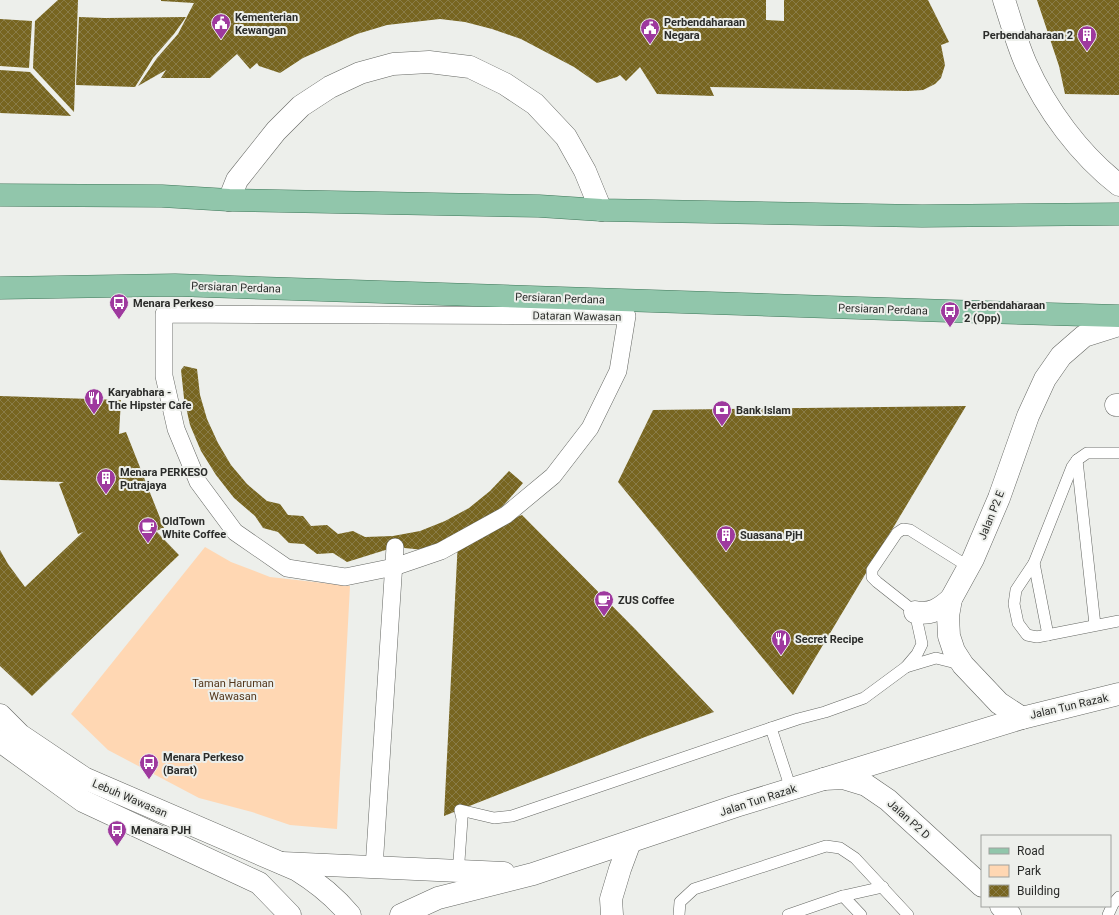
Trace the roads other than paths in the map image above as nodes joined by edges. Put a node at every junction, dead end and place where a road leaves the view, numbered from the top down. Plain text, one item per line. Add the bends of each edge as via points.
1 (1004, 0) edge
2 (1119, 185) edge
3 (0, 195) edge
4 (229, 200) junction
5 (601, 210) junction
6 (1119, 214) edge
7 (0, 288) edge
8 (1119, 316) edge
9 (1119, 325) edge
10 (1119, 453) edge
11 (1077, 460) junction
12 (395, 547) dead end
13 (1034, 563) junction
14 (394, 566) junction
15 (969, 567) junction
16 (951, 599) junction
17 (915, 612) junction
18 (1119, 621) edge
19 (1095, 626) junction
20 (1048, 634) junction
21 (963, 665) junction
22 (906, 668) junction
23 (1119, 694) edge
24 (1022, 718) junction
25 (2, 720) edge
26 (771, 728) junction
27 (0, 741) edge
28 (823, 779) junction
29 (791, 789) junction
30 (630, 842) junction
31 (282, 863) junction
32 (374, 868) junction
33 (457, 883) junction
34 (981, 885) edge
35 (883, 887) junction
36 (843, 896) junction
37 (1119, 897) edge
38 (1002, 907) edge
39 (290, 915) edge
40 (350, 915) edge
41 (401, 915) edge
42 (612, 915) edge
43 (679, 915) edge
44 (788, 915) edge
45 (861, 915) edge
46 (908, 915) edge
47 (1010, 915) edge
48 (1108, 915) edge

1 - 2 street via 1025,64 1038,89 1081,150
3 - 4 main road via 162,196
4 - 5 main road via 539,206
4 - 5 street via 237,180 276,131 301,106 330,87 360,73 393,64 429,62 470,67 505,84 534,104 566,137 585,171
5 - 6 main road via 922,216
7 - 8 main road, Persiaran Perdana via 176,285
9 - 15 street, Jalan P2 E via 1084,336 1061,356 1045,379
10 - 11 lane via 1087,453
11 - 13 lane
11 - 19 lane
12 - 14 street
13 - 20 lane
13 - 20 lane via 1016,590 1014,604 1018,623 1026,635 1037,637
14 - 14 street, Dataran Wawasan via 345,577 287,568 235,532 198,482 176,429 164,376 164,314 627,316 618,371 590,428 553,476 506,515 441,551
14 - 32 street
15 - 16 street, Jalan P2 E
15 - 17 lane via 910,530 903,529 897,533 872,570 872,577
16 - 17 street via 940,609
16 - 21 street, Jalan P2 E via 948,616 949,636 954,651
17 - 22 lane via 922,644
18 - 19 lane
19 - 20 lane
21 - 22 lane via 936,658
21 - 24 street, Jalan P2 E via 1000,703
22 - 26 lane via 864,698
23 - 24 street, Jalan Tun Razak
24 - 28 street, Jalan Tun Razak
25 - 31 street, Lebuh Wawasan via 84,778
26 - 29 lane
26 - 33 lane via 512,816 494,818 460,810 462,819
27 - 39 street, Lebuh Wawasan via 83,801 259,883
28 - 29 street, Jalan Tun Razak
28 - 34 street, Jalan P2 D via 843,778 866,785 888,800
29 - 30 street, Jalan Tun Razak
30 - 33 street, Jalan Tun Razak via 533,874
30 - 42 street via 611,899
31 - 32 street, Jalan Tun Razak
31 - 40 street, Lebuh Wawasan via 313,880
32 - 33 street, Jalan Tun Razak
33 - 41 street via 438,898
35 - 36 lane
35 - 43 lane via 856,858 840,848 826,846 694,889 680,902
35 - 46 lane
36 - 44 lane
36 - 45 lane
37 - 48 lane
38 - 47 street

